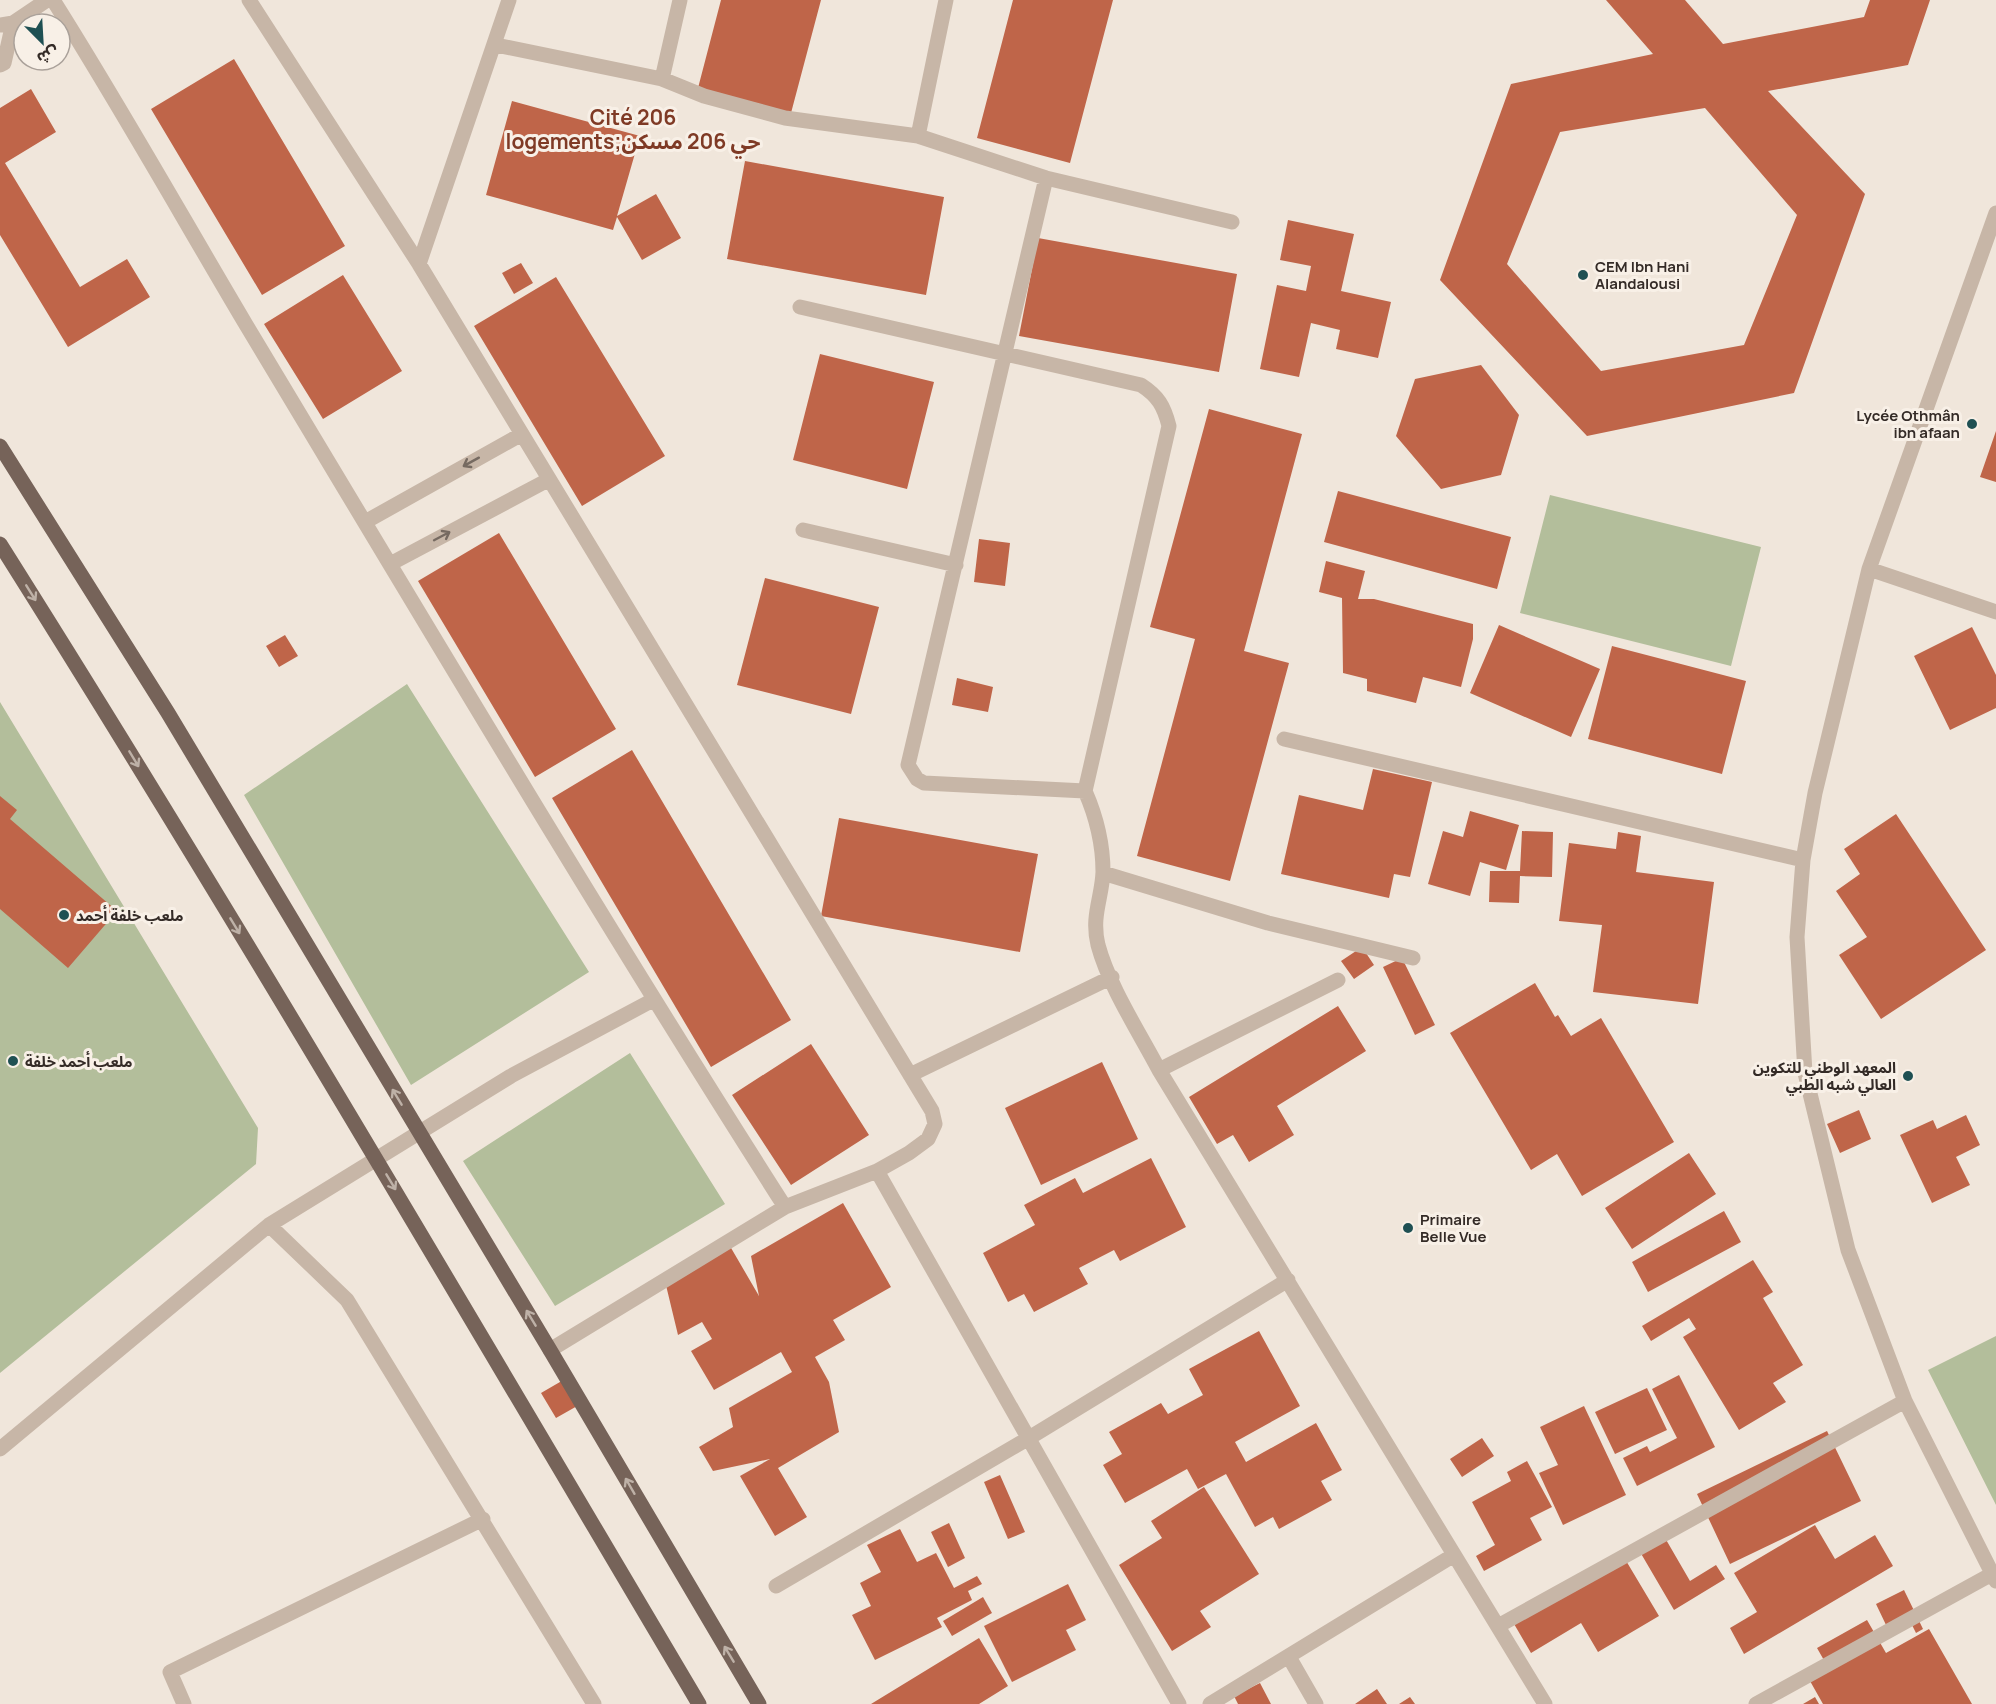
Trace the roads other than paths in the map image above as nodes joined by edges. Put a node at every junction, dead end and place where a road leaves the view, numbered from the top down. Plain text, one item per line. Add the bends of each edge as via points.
1 (47, 0) edge
2 (53, 0) edge
3 (249, 0) edge
4 (509, 0) edge
5 (680, 0) edge
6 (946, 0) edge
7 (6, 24) edge
8 (496, 45) junction
9 (0, 65) edge
10 (662, 79) junction
11 (918, 136) junction
12 (1046, 178) junction
13 (1996, 213) edge
14 (1232, 222) dead end
15 (419, 264) junction
16 (800, 307) dead end
17 (1005, 354) junction
18 (522, 434) junction
19 (0, 446) edge
20 (548, 480) junction
21 (365, 522) junction
22 (802, 530) dead end
23 (0, 544) edge
24 (390, 564) junction
25 (956, 565) junction
26 (1869, 569) junction
27 (1996, 612) edge
28 (1284, 739) dead end
29 (1085, 791) junction
30 (1803, 860) junction
31 (1103, 873) junction
32 (1413, 958) dead end
33 (1112, 977) junction
34 (1338, 980) dead end
35 (653, 1000) junction
36 (1159, 1070) junction
37 (910, 1075) junction
38 (419, 1134) junction
39 (377, 1160) junction
40 (877, 1171) junction
41 (785, 1207) junction
42 (268, 1225) junction
43 (1288, 1280) junction
44 (550, 1350) junction
45 (1905, 1401) junction
46 (1029, 1438) junction
47 (0, 1449) edge
48 (483, 1519) junction
49 (1454, 1555) junction
50 (1994, 1577) edge
51 (776, 1586) dead end
52 (1498, 1626) junction
53 (1289, 1657) junction
54 (184, 1704) edge
55 (594, 1704) edge
56 (699, 1704) edge
57 (759, 1704) edge
58 (1179, 1704) edge
59 (1210, 1704) edge
60 (1316, 1704) edge
61 (1545, 1704) edge
62 (1756, 1704) edge

1 - 7 street
2 - 21 street
3 - 15 street
4 - 8 street
5 - 10 street
6 - 11 street
7 - 9 street via 4,63
8 - 10 street
8 - 15 street
10 - 11 street via 704,96 785,118
11 - 12 street
12 - 14 street
12 - 17 street
13 - 26 street
15 - 18 street
16 - 17 street
17 - 25 street
17 - 29 street via 1141,385 1155,394 1165,408 1169,426
18 - 20 street
18 -> 21 street
38 -> 19 main road via 168,713
24 -> 20 street
20 - 37 street
21 - 24 street
22 - 25 street
23 -> 39 main road
24 - 35 street
25 - 29 street via 912,741 908,765 912,773 924,783
26 - 27 street
26 - 30 street via 1815,793
28 - 30 street
29 - 31 street via 1097,819
30 - 45 street via 1797,937 1805,1072 1848,1250
31 - 32 street via 1268,923
31 - 33 street via 1095,910 1098,944
33 - 36 street
33 - 37 street
34 - 36 street
35 - 38 street via 511,1076
35 - 41 street
36 - 43 street
37 - 40 street via 932,1111 935,1124 928,1139
38 - 39 street
44 -> 38 main road
39 - 42 street
39 -> 56 main road
40 - 41 street
40 - 46 street
41 - 44 street
42 - 47 street
42 - 48 street via 347,1300
43 - 46 street
43 - 49 street
57 -> 44 main road
45 - 50 street
45 - 52 street
46 - 51 street
46 - 58 street
48 - 54 street via 170,1672
48 - 55 street
49 - 52 street
49 - 53 street
50 - 62 street
52 - 61 street
53 - 59 street
53 - 60 street

